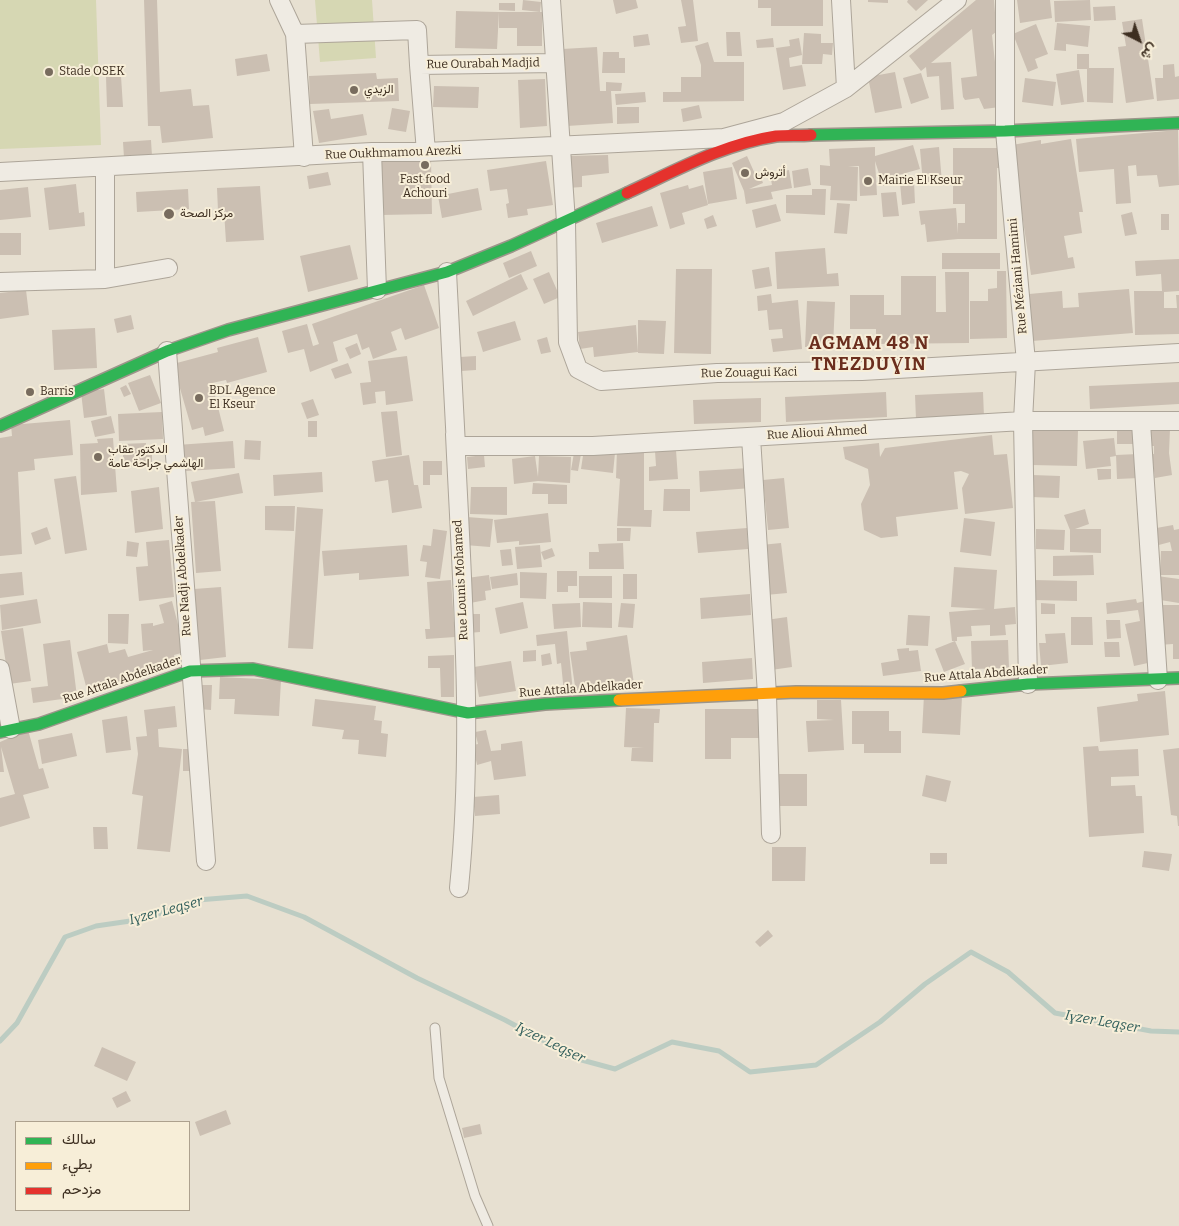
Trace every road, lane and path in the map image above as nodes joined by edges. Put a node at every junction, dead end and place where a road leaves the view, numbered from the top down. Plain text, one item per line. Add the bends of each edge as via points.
1 (279, 0) edge
2 (551, 0) edge
3 (841, 0) edge
4 (957, 0) edge
5 (1005, 0) edge
6 (296, 34) junction
7 (554, 63) junction
8 (419, 65) junction
9 (846, 88) junction
10 (1179, 123) edge
11 (1004, 131) junction
12 (562, 144) junction
13 (372, 152) junction
14 (426, 152) junction
15 (304, 157) junction
16 (105, 167) junction
17 (0, 172) edge
18 (566, 222) junction
19 (168, 268) dead end
20 (447, 272) junction
21 (105, 279) junction
22 (0, 282) edge
23 (377, 290) junction
24 (167, 351) junction
25 (1179, 353) edge
26 (1026, 362) junction
27 (1023, 421) junction
28 (1179, 421) edge
29 (1141, 423) junction
30 (0, 426) edge
31 (751, 437) junction
32 (0, 669) edge
33 (190, 671) junction
34 (1179, 678) edge
35 (1158, 680) junction
36 (1028, 684) junction
37 (767, 695) junction
38 (468, 713) junction
39 (6, 730) edge
40 (771, 834) dead end
41 (206, 861) dead end
42 (459, 888) dead end
43 (435, 1028) dead end
44 (488, 1226) edge

1 - 6 street
2 - 7 street, Rue Zouagui Kaci
3 - 9 street
4 - 9 street, Rue Oukhmamou Arezki
5 - 11 street, Rue Méziani Hamimi
6 - 8 street, Rue Ourabah Madjid via 417,30
6 - 15 street
7 - 8 street, Rue Ourabah Madjid
7 - 12 street, Rue Zouagui Kaci
8 - 14 street
9 - 12 street, Rue Oukhmamou Arezki via 784,122 724,138
10 - 11 main road
11 - 18 main road via 777,136 707,156
11 - 26 street, Rue Méziani Hamimi
12 - 14 street, Rue Oukhmamou Arezki
12 - 18 street, Rue Zouagui Kaci
13 - 14 street, Rue Oukhmamou Arezki
13 - 15 street, Rue Oukhmamou Arezki
13 - 23 street
15 - 16 street, Rue Oukhmamou Arezki
16 - 17 street, Rue Oukhmamou Arezki
16 - 21 street
18 - 20 main road
18 - 26 street, Rue Zouagui Kaci via 568,342 578,369 601,381 717,373 862,371
19 - 21 street
20 - 23 main road
20 - 31 street, Rue Alioui Ahmed via 456,446 593,446
20 - 38 street, Rue Lounis Mohamed
21 - 22 street
23 - 24 main road via 228,330
24 - 30 main road
24 - 33 street, Rue Nadji Abdelkader
25 - 26 street, Rue Zouagui Kaci
26 - 27 street, Rue Méziani Hamimi
27 - 29 street, Rue Alioui Ahmed
27 - 31 street, Rue Alioui Ahmed
27 - 36 street, Rue Méziani Hamimi
28 - 29 street, Rue Alioui Ahmed
29 - 35 street
31 - 37 street
32 - 39 street
33 - 38 main road, Rue Attala Abdelkader via 253,669
33 - 39 main road, Rue Attala Abdelkader via 39,724
33 - 41 street, Rue Nadji Abdelkader
34 - 35 main road, Rue Attala Abdelkader
35 - 36 main road, Rue Attala Abdelkader
36 - 37 main road, Rue Attala Abdelkader via 943,693 796,692
37 - 38 main road, Rue Attala Abdelkader via 545,704
37 - 40 street
38 - 42 street, Rue Lounis Mohamed
43 - 44 lane via 439,1078 475,1196

